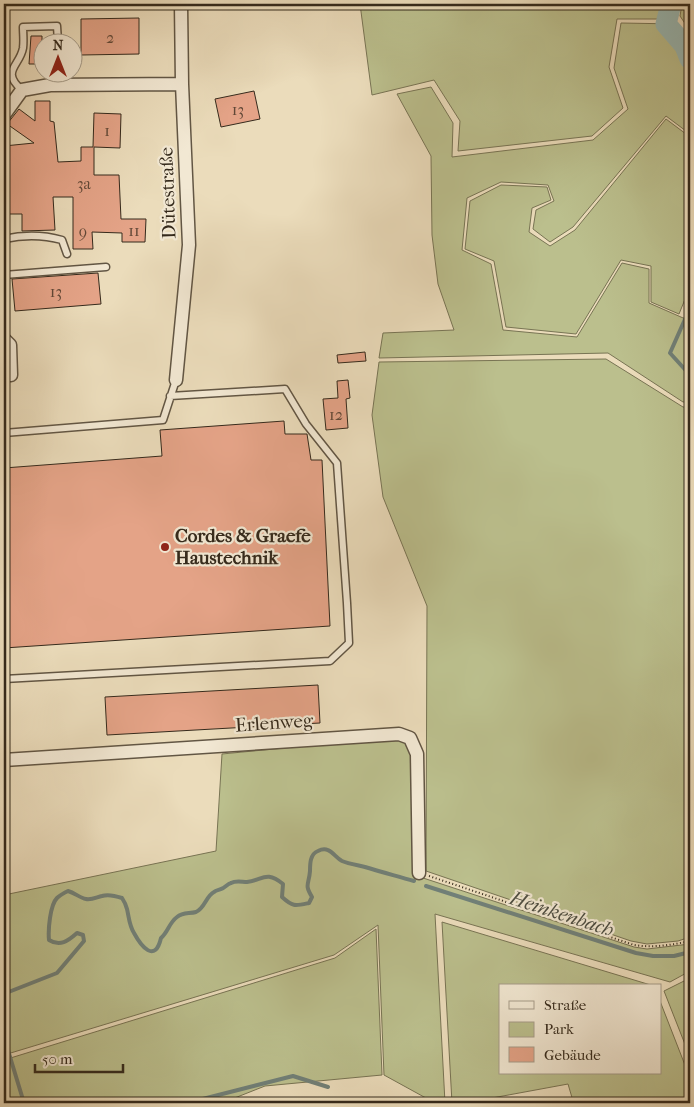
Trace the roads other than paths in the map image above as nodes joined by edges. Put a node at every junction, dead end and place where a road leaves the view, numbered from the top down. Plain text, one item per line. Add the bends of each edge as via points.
1 (181, 4) edge
2 (57, 32) edge
3 (82, 80) edge
4 (54, 82) edge
5 (182, 84) junction
6 (22, 90) junction
7 (4, 115) edge
8 (4, 239) edge
9 (67, 254) dead end
10 (106, 267) dead end
11 (4, 275) edge
12 (4, 338) edge
13 (4, 376) edge
14 (176, 380) joint
15 (170, 396) junction
16 (4, 433) edge
17 (4, 679) edge
18 (4, 760) edge
19 (419, 873) road end

1 - 5 street, Dütestraße
2 - 6 lane via 57,26 23,27 23,47 11,74 13,83
3 - 5 street
4 - 6 street
5 - 14 street, Dütestraße via 189,245
6 - 7 street
8 - 9 lane via 53,237 62,240
10 - 11 lane
12 - 13 street via 10,345 11,375
14 - 15 lane
15 - 16 lane via 164,420
15 - 17 lane via 285,389 306,424 337,463 348,643 330,661
18 - 19 street, Erlenweg via 399,734 410,738 417,754

